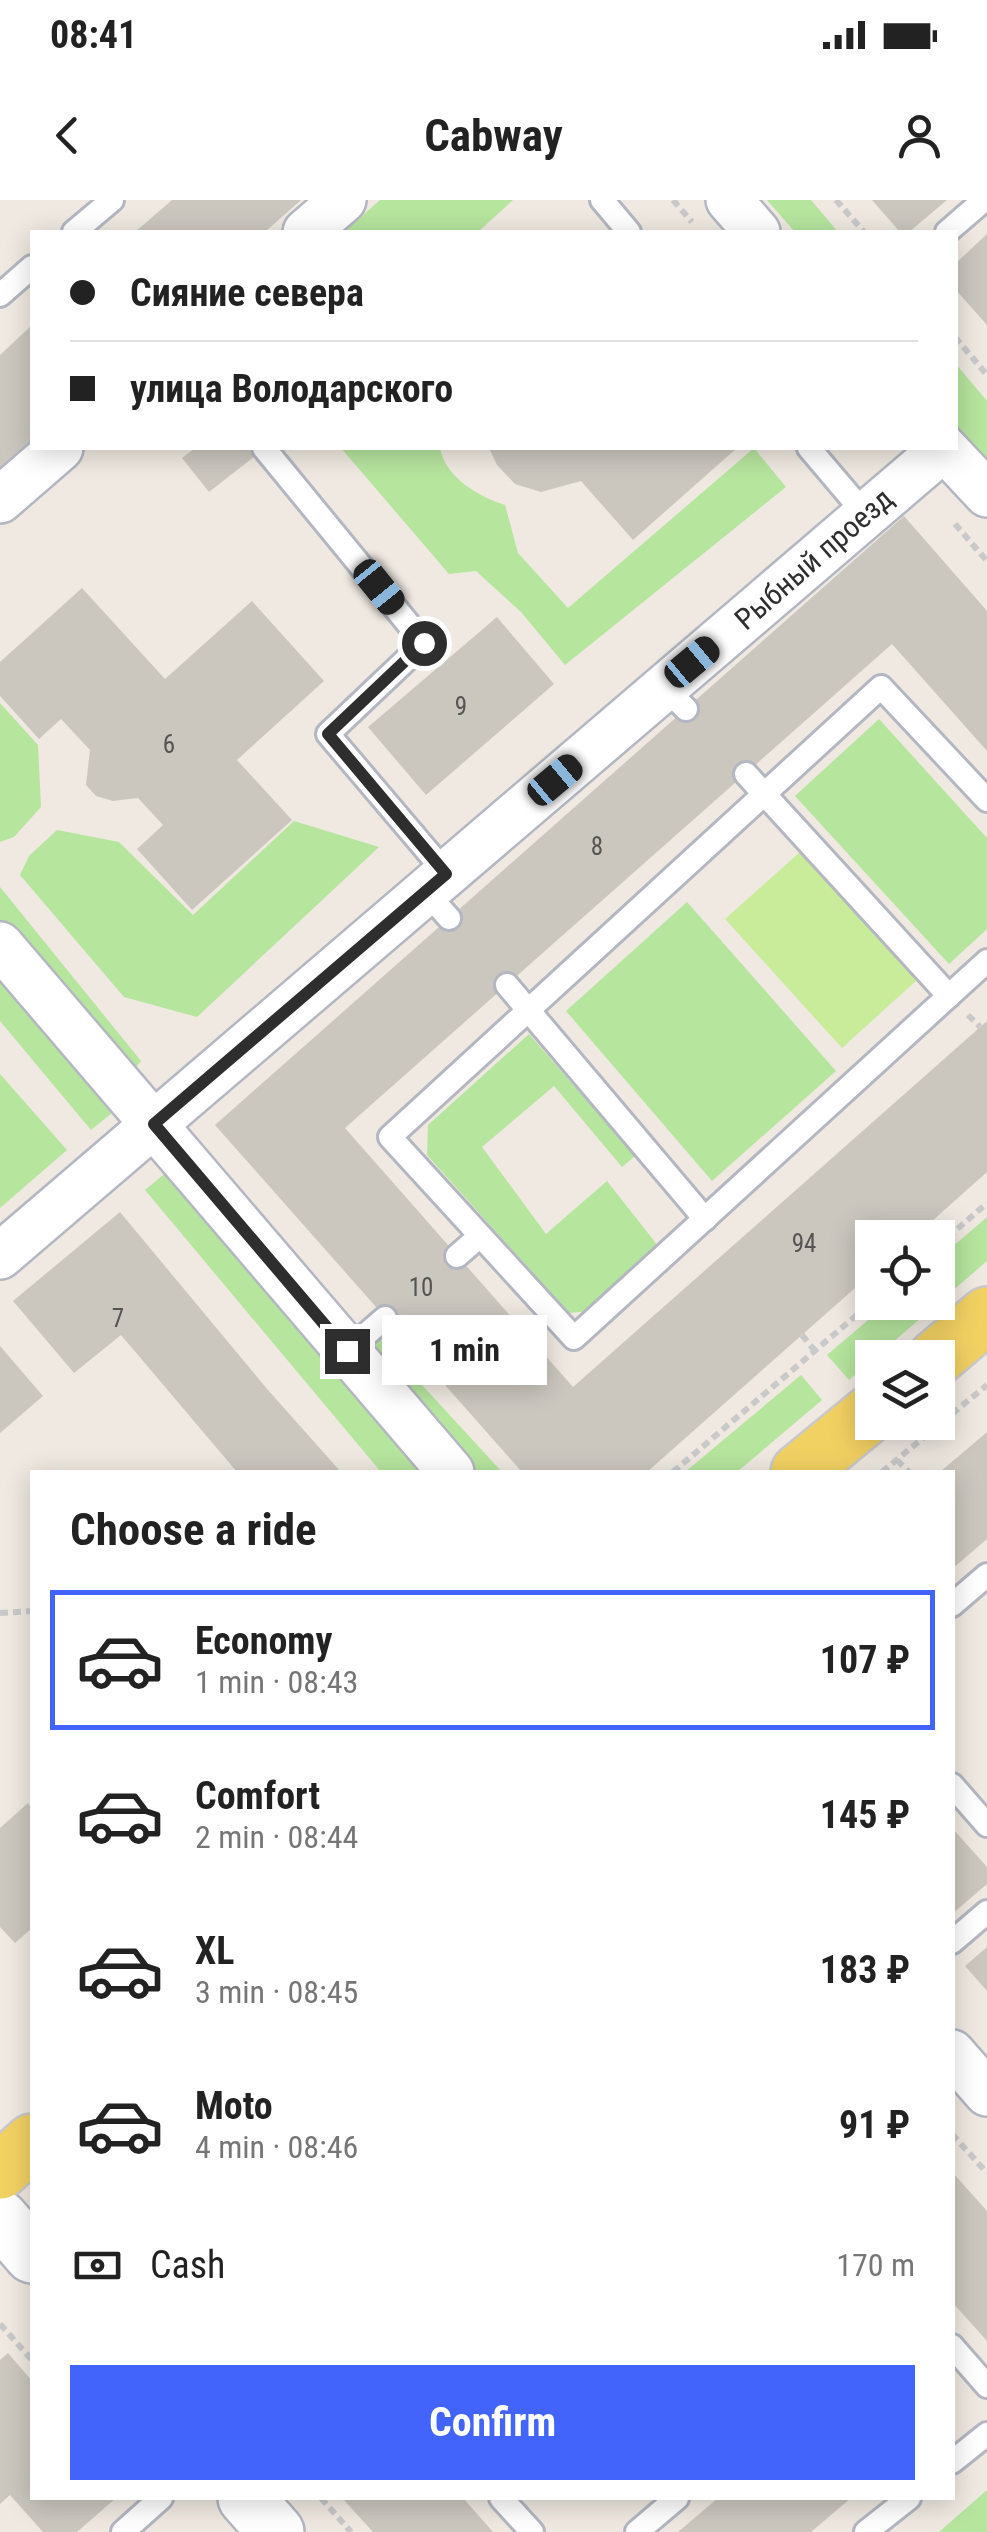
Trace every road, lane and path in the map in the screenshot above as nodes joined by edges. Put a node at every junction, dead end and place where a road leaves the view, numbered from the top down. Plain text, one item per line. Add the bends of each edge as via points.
1 (112, 200) edge
2 (343, 200) edge
3 (602, 200) edge
4 (673, 200) edge
5 (728, 200) edge
6 (836, 200) edge
7 (984, 200) edge
8 (76, 230) edge
9 (308, 230) edge
10 (627, 230) edge
11 (699, 230) edge
12 (755, 230) edge
13 (862, 230) edge
14 (950, 230) edge
15 (30, 270) edge
16 (0, 295) edge
17 (958, 341) edge
18 (987, 375) edge
19 (58, 450) edge
20 (266, 450) edge
21 (811, 450) edge
22 (942, 450) edge
23 (946, 450) edge
24 (987, 494) edge
25 (0, 500) edge
26 (866, 514) junction
27 (746, 774) dead end
28 (764, 795) junction
29 (987, 800) edge
30 (440, 894) junction
31 (0, 944) edge
32 (987, 961) edge
33 (506, 985) dead end
34 (949, 996) junction
35 (527, 1011) junction
36 (154, 1124) junction
37 (987, 1204) edge
38 (705, 1218) junction
39 (955, 1231) edge
40 (480, 1236) junction
41 (0, 1256) edge
42 (457, 1256) dead end
43 (987, 1315) edge
44 (855, 1317) edge
45 (386, 1318) dead end
46 (802, 1335) dead end
47 (955, 1342) edge
48 (347, 1351) junction
49 (815, 1351) junction
50 (987, 1384) edge
51 (855, 1426) edge
52 (898, 1460) junction
53 (448, 1470) edge
54 (675, 1470) edge
55 (802, 1470) edge
56 (885, 1470) edge
57 (907, 1470) edge
58 (987, 1575) edge
59 (955, 1602) edge
60 (30, 1611) edge
61 (0, 1613) edge
62 (955, 1788) edge
63 (987, 1825) edge
64 (987, 1912) edge
65 (955, 1939) edge
66 (955, 2056) edge
67 (987, 2093) edge
68 (955, 2137) edge
69 (30, 2144) edge
70 (0, 2171) edge
71 (987, 2173) edge
72 (0, 2218) edge
73 (30, 2253) edge
74 (0, 2324) edge
75 (955, 2349) edge
76 (30, 2358) edge
77 (987, 2386) edge
78 (987, 2434) edge
79 (955, 2460) edge
80 (159, 2500) edge
81 (248, 2500) edge
82 (323, 2500) edge
83 (503, 2500) edge
84 (675, 2500) edge
85 (906, 2500) edge
86 (123, 2532) edge
87 (276, 2532) edge
88 (351, 2532) edge
89 (532, 2532) edge
90 (637, 2532) edge
91 (866, 2532) edge

1 - 8 lane
2 - 9 street
3 - 10 lane
4 - 11 path
5 - 12 street
6 - 13 path
7 - 14 lane
15 - 16 lane
17 - 18 path
19 - 25 street
20 - 30 lane via 424,643 328,734
21 - 26 lane
22 - 26 street, Рыбный проезд
23 - 24 street
26 - 30 street, Рыбный проезд via 675,698
27 - 28 lane
28 - 29 lane via 881,687
28 - 34 lane
28 - 35 lane
30 - 36 street, Рыбный проезд
31 - 36 street
32 - 34 lane
33 - 35 lane
34 - 38 lane
35 - 38 lane
35 - 40 lane via 390,1136
36 - 41 street, Рыбный проезд
36 - 48 street
37 - 39 path
38 - 40 lane via 574,1338
40 - 42 lane
43 - 47 main road
44 - 49 path
45 - 48 lane
46 - 49 path
48 - 53 street
49 - 54 path
50 - 52 path
51 - 55 main road
52 - 56 path
52 - 57 path
58 - 59 lane
60 - 61 path
62 - 63 lane
64 - 65 lane
66 - 67 street
68 - 71 path
69 - 70 main road
72 - 73 street
74 - 76 path
75 - 77 lane
78 - 79 lane
80 - 86 lane
81 - 87 street
82 - 88 path
83 - 89 lane
84 - 90 lane
85 - 91 lane

